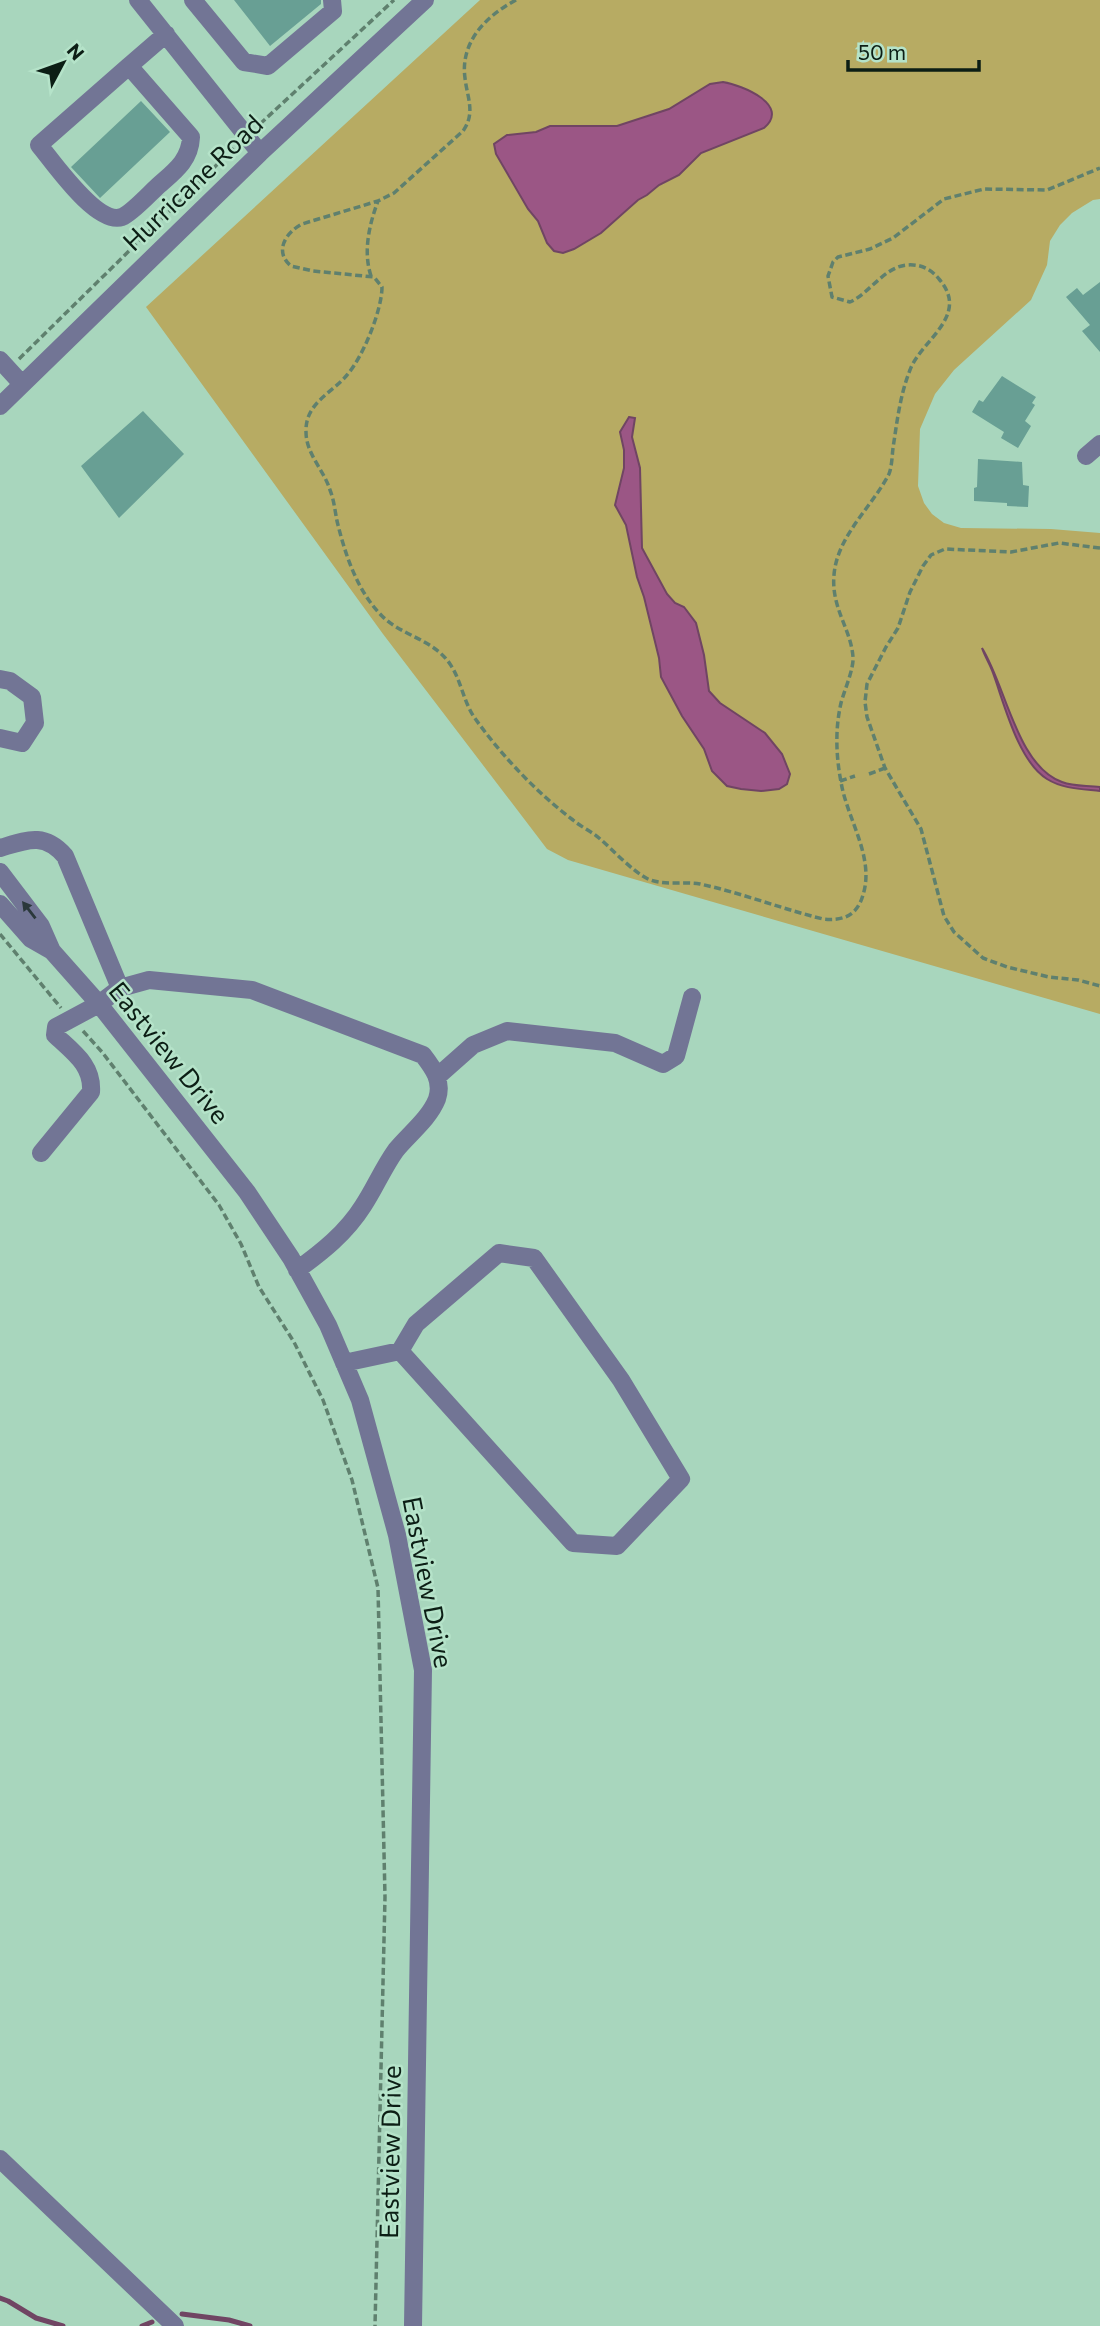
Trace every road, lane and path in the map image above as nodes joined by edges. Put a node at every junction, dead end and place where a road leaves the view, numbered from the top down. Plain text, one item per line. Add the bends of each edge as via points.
1 (138, 0) edge
2 (193, 0) edge
3 (332, 0) edge
4 (394, 0) edge
5 (425, 0) edge
6 (516, 0) edge
7 (166, 34) junction
8 (130, 65) junction
9 (247, 136) junction
10 (260, 153) junction
11 (1100, 168) edge
12 (378, 201) junction
13 (371, 276) junction
14 (5, 364) edge
15 (22, 384) junction
16 (0, 406) edge
17 (1100, 444) edge
18 (1086, 456) dead end
19 (1100, 548) edge
20 (0, 679) edge
21 (0, 738) edge
22 (885, 768) junction
23 (869, 774) dead end
24 (855, 776) dead end
25 (840, 781) junction
26 (0, 848) edge
27 (0, 872) edge
28 (0, 904) edge
29 (0, 934) edge
30 (52, 951) junction
31 (1100, 986) edge
32 (120, 988) junction
33 (692, 997) dead end
34 (99, 1004) junction
35 (70, 1018) junction
36 (438, 1076) junction
37 (41, 1153) dead end
38 (297, 1270) junction
39 (400, 1352) junction
40 (344, 1363) junction
41 (0, 2158) edge
42 (175, 2326) edge
43 (375, 2326) edge
44 (413, 2326) edge

1 - 7 street
2 - 3 street via 244,62 268,66 333,11
4 - 9 path
5 - 10 street, Hurricane Road
6 - 12 path via 490,18 465,52 469,123 407,183
7 - 8 street
7 - 9 street
8 - 8 street via 191,138 191,150 181,165 123,216 110,218 93,207 39,145
9 - 10 street
9 - 14 path
10 - 15 street, Hurricane Road
11 - 25 path via 1046,190 984,189 944,199 893,238 838,257 830,268 832,297 850,302 904,265 929,269 945,286 950,307 947,319 911,367 898,413 890,472 844,541 836,564 835,599 854,659 836,742
12 - 13 path via 367,253
12 - 13 path via 302,224 281,247 290,266
13 - 25 path via 379,281 382,292 370,332 347,376 309,413 308,447 330,488 344,545 365,594 393,625 440,652 455,672 475,719 511,762 573,821 648,879 704,885 836,920 856,910 866,876
14 - 15 street
15 - 16 street, Hurricane Road
17 - 18 street
19 - 22 path via 1059,543 1011,552 945,549 931,555 867,684 867,717
20 - 21 street via 32,696 35,723 22,743
22 - 23 path
22 - 31 path via 920,829 944,916 954,932 983,958 1007,967
24 - 25 path
26 - 32 street via 38,839 55,845 65,856
30 -> 27 street, Eastview Drive via 41,926
28 - 30 street, Eastview Drive via 30,939
29 - 35 path
30 - 34 street, Eastview Drive
32 - 34 street
32 - 36 street via 149,980 252,990 423,1055
33 - 36 street via 676,1056 663,1064 615,1043 507,1031 473,1045
34 - 35 street
34 - 38 street, Eastview Drive via 247,1192
35 - 37 street via 56,1027 55,1035 79,1057 92,1080 92,1092
35 - 43 path via 102,1052 219,1205 259,1287 294,1342 323,1400 352,1480 378,1588 385,1897
36 - 38 street via 437,1098 384,1167 363,1206 330,1246
38 - 40 street, Eastview Drive
39 - 39 street via 573,1542 617,1546 681,1479 621,1380 534,1258 499,1254 416,1324
39 - 40 street
40 - 44 street, Eastview Drive via 360,1400 397,1535 423,1670
41 - 42 street

